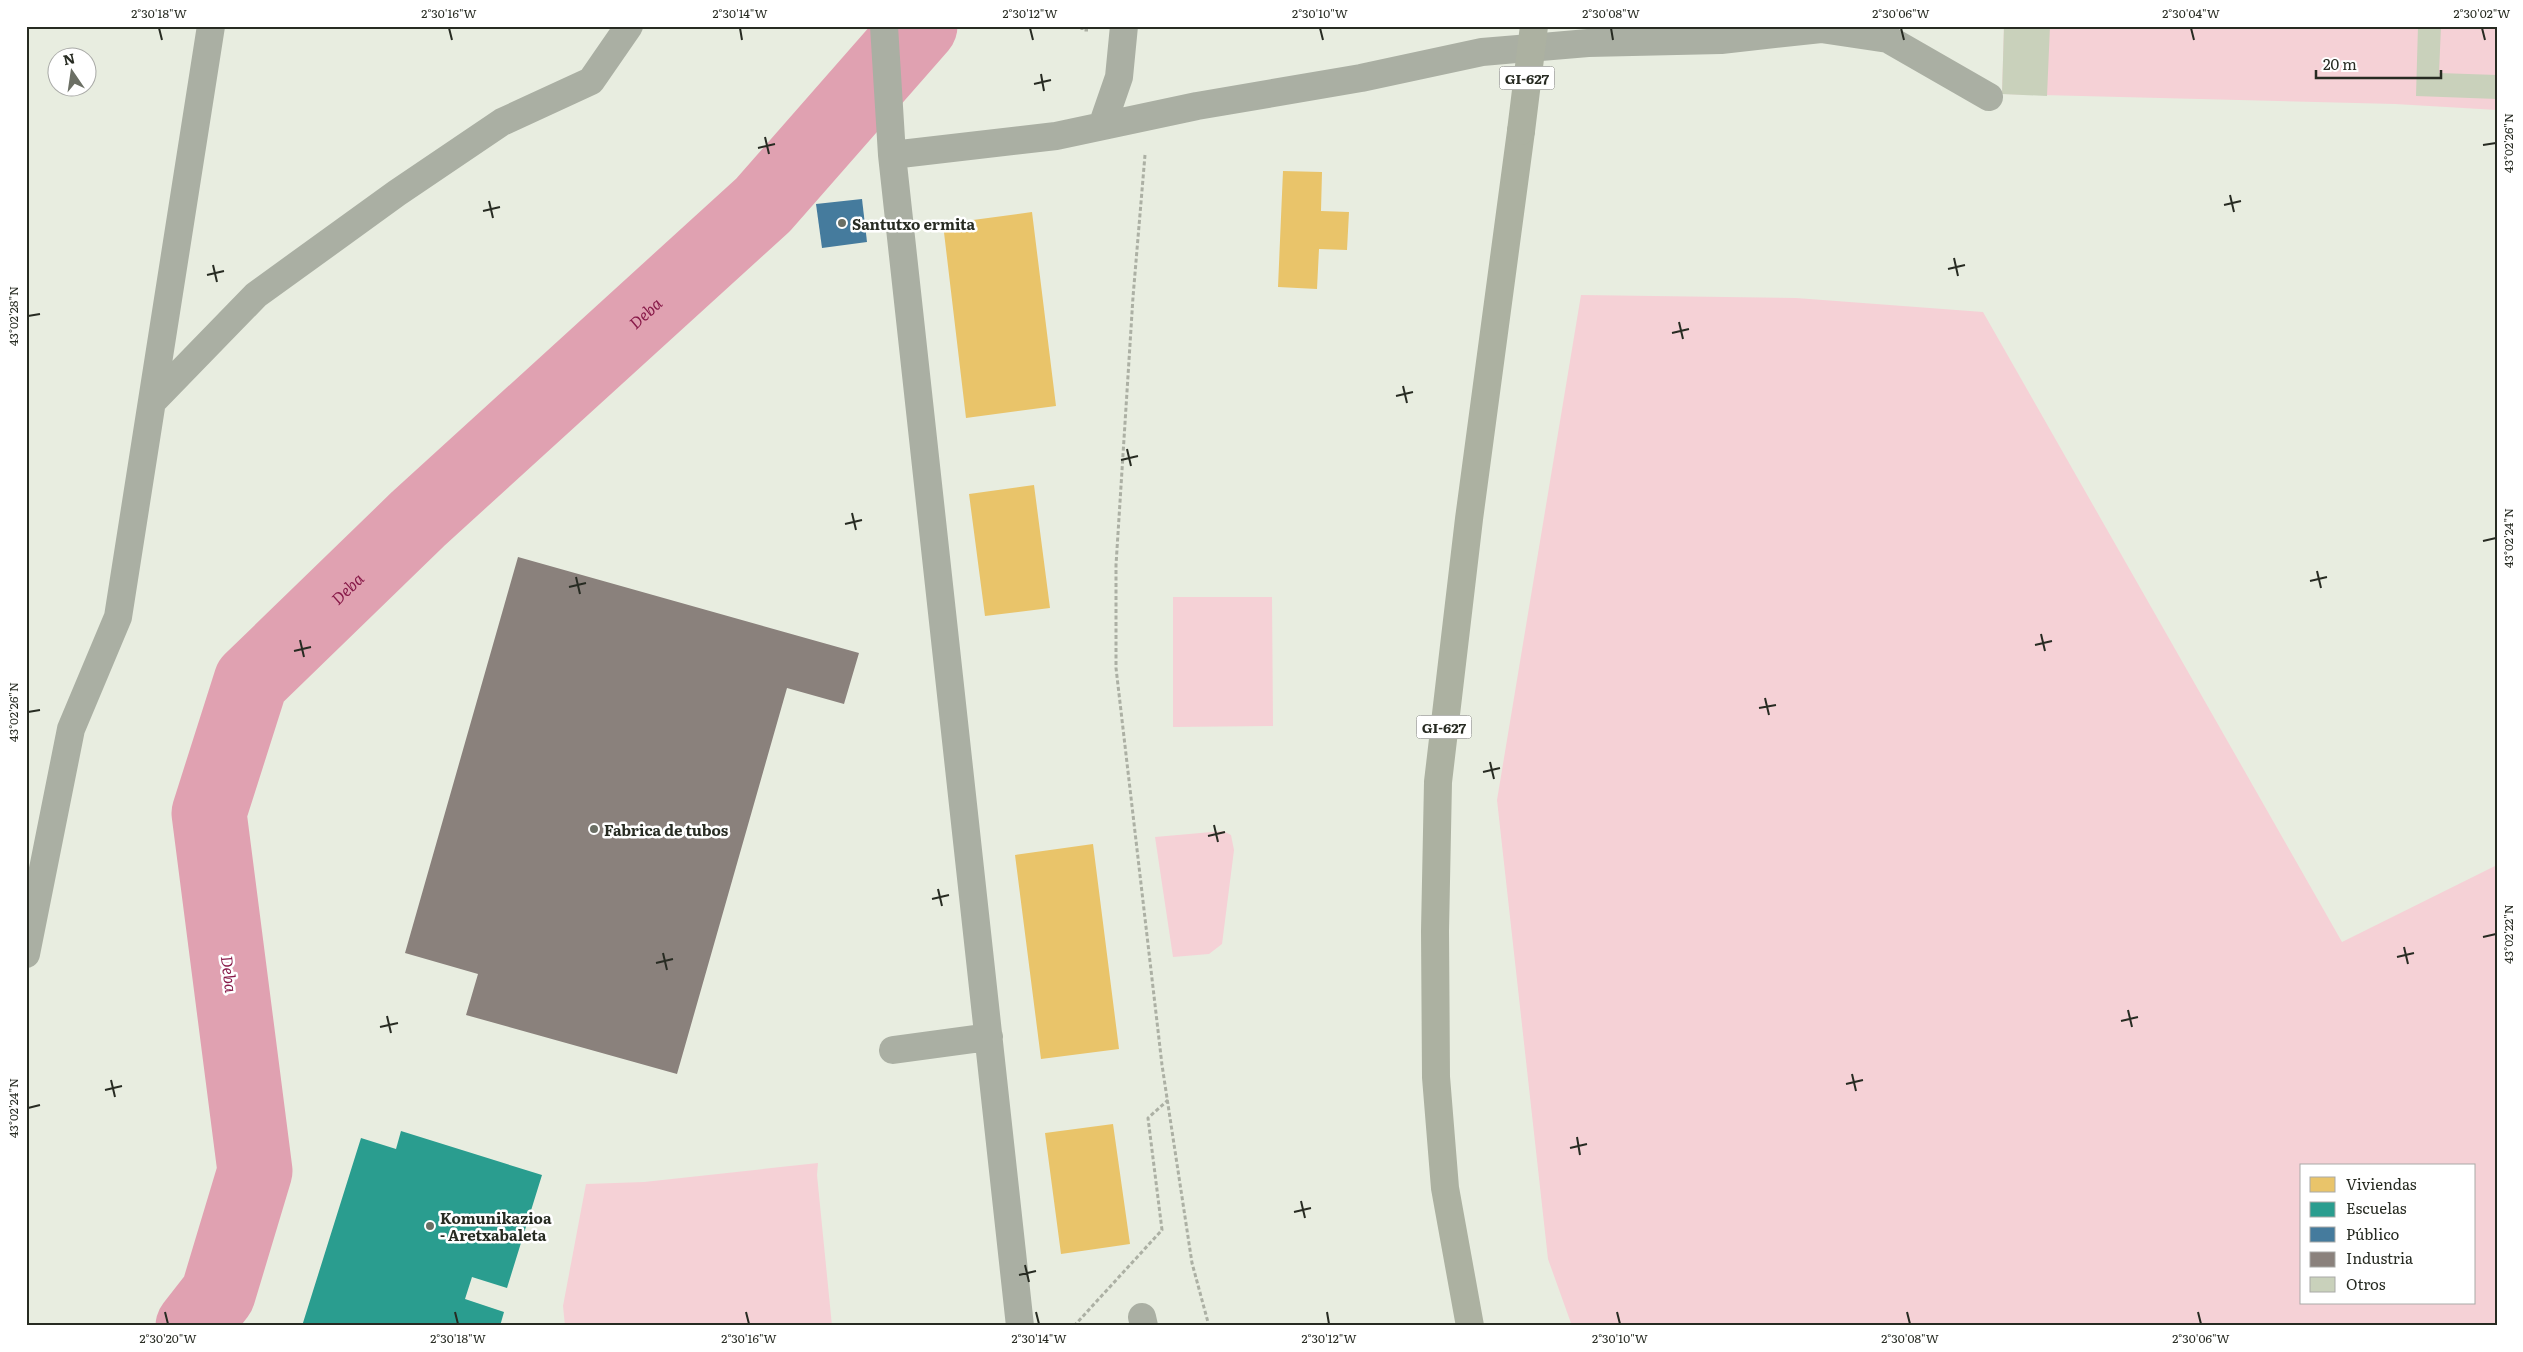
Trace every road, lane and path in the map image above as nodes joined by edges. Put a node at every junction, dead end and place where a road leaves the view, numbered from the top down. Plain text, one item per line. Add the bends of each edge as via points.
1 (211, 26) edge
2 (629, 26) edge
3 (884, 26) edge
4 (1124, 26) edge
5 (1534, 26) edge
6 (1822, 27) edge
7 (1989, 97) dead end
8 (1151, 116) junction
9 (1102, 126) junction
10 (892, 155) junction
11 (152, 402) junction
12 (26, 954) edge
13 (989, 1037) junction
14 (894, 1050) dead end
15 (1168, 1100) junction
16 (1020, 1326) edge
17 (1074, 1326) edge
18 (1209, 1326) edge
19 (1470, 1326) edge

1 - 11 street
2 - 11 street via 591,81 502,122 256,295
3 - 10 street
4 - 9 street via 1119,77
5 - 19 main road, GI-627, bridge via 1438,782 1436,1077 1445,1188
6 - 7 street via 1888,39
6 - 8 street via 1721,40 1588,42 1482,52
8 - 9 street
8 - 15 path via 1145,153 1126,394 1116,565 1116,668
9 - 10 street via 1056,136
10 - 13 street
11 - 12 street via 118,617 71,729
13 - 14 street
13 - 16 street
15 - 17 path via 1148,1118 1162,1230
15 - 18 path via 1192,1263

